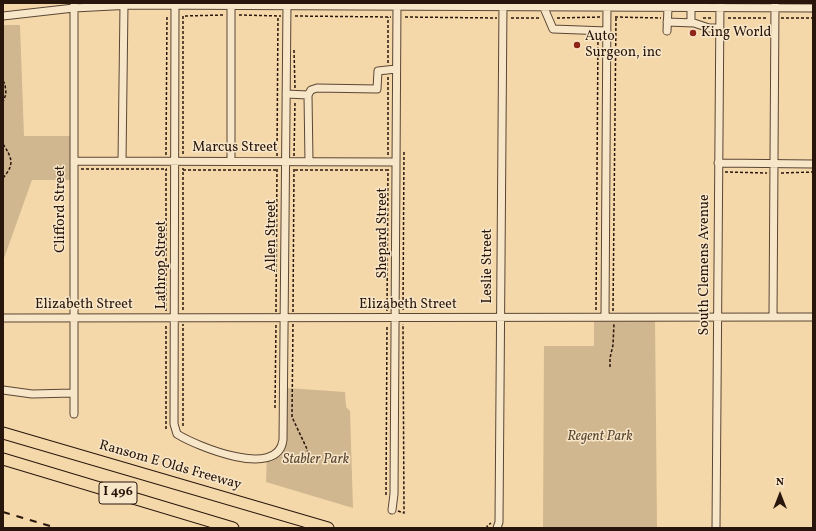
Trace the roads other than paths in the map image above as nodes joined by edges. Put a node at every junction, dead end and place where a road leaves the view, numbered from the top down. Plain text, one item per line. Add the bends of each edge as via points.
1 (175, 4) edge
2 (287, 4) edge
3 (124, 5) junction
4 (397, 5) edge
5 (503, 5) edge
6 (607, 5) edge
7 (720, 5) edge
8 (775, 5) edge
9 (74, 6) edge
10 (231, 6) junction
11 (544, 8) junction
12 (668, 8) junction
13 (691, 8) junction
14 (813, 8) edge
15 (3, 16) edge
16 (667, 20) junction
17 (691, 20) junction
18 (720, 28) junction
19 (667, 30) dead end
20 (607, 31) junction
21 (396, 69) junction
22 (286, 94) junction
23 (308, 95) junction
24 (74, 161) junction
25 (122, 161) junction
26 (175, 161) junction
27 (231, 162) junction
28 (286, 162) junction
29 (309, 162) junction
30 (396, 162) junction
31 (718, 164) junction
32 (774, 164) junction
33 (813, 164) edge
34 (284, 317) junction
35 (605, 317) junction
36 (718, 317) junction
37 (773, 317) junction
38 (813, 317) edge
39 (3, 318) edge
40 (73, 318) junction
41 (175, 318) junction
42 (395, 318) junction
43 (501, 318) junction
44 (3, 390) edge
45 (73, 393) junction
46 (74, 414) dead end
47 (3, 426) edge
48 (3, 433) edge
49 (3, 459) edge
50 (264, 460) joint
51 (163, 478) junction
52 (392, 510) road end
53 (233, 528) edge
54 (328, 528) edge
55 (497, 528) edge
56 (716, 528) edge

1 - 3 street
1 - 10 street
1 - 26 street, Lathrop Street
2 - 4 street
2 - 10 street
2 - 22 street, Allen Street
3 - 9 street
3 - 25 street
4 - 5 street
4 - 21 street, Shepard Street
5 - 11 street
5 - 43 street, Leslie Street
6 - 11 street
6 - 12 street
6 - 20 street
7 - 8 street
7 - 13 street
7 - 18 street, South Clemens Avenue
8 - 14 street
8 - 32 street
9 - 15 street
9 - 24 street, Clifford Street
10 - 27 street
11 - 20 street via 553,29
12 - 13 street
12 - 16 street
13 - 17 street
16 - 17 street
16 - 19 street
17 - 18 street via 709,28
18 - 31 street, South Clemens Avenue
20 - 35 street
21 - 23 street via 378,71 377,89 317,88 311,90
21 - 30 street, Shepard Street
22 - 23 street
22 - 28 street, Allen Street
23 - 29 street
24 - 25 street, Marcus Street
24 - 40 street, Clifford Street
25 - 26 street, Marcus Street
26 - 27 street, Marcus Street
26 - 41 street, Lathrop Street
27 - 28 street, Marcus Street
28 - 29 street, Marcus Street
28 - 34 street, Allen Street
29 - 30 street, Marcus Street
30 - 42 street, Shepard Street
31 - 32 street
31 - 36 street, South Clemens Avenue
32 - 33 street
32 - 37 street
34 - 41 street, Elizabeth Street
34 - 42 street, Elizabeth Street
34 - 50 street, Allen Street via 282,447 278,453
35 - 36 street, Elizabeth Street
35 - 43 street, Elizabeth Street
36 - 37 street, Elizabeth Street
36 - 56 street, South Clemens Avenue
37 - 38 street, Elizabeth Street
39 - 40 street, Elizabeth Street
40 - 41 street, Elizabeth Street
40 - 45 street, Clifford Street
41 - 50 street, Lathrop Street via 174,424 177,434 186,440 246,460
42 - 43 street, Elizabeth Street
42 - 52 street, Shepard Street
43 - 55 street, Leslie Street
44 - 45 street via 32,394
45 - 46 street, Clifford Street
47 - 51 highway
48 - 51 highway, Ransom E Olds Freeway / I 496
49 - 53 highway, I 496
51 - 54 highway, Ransom E Olds Freeway / I 496

